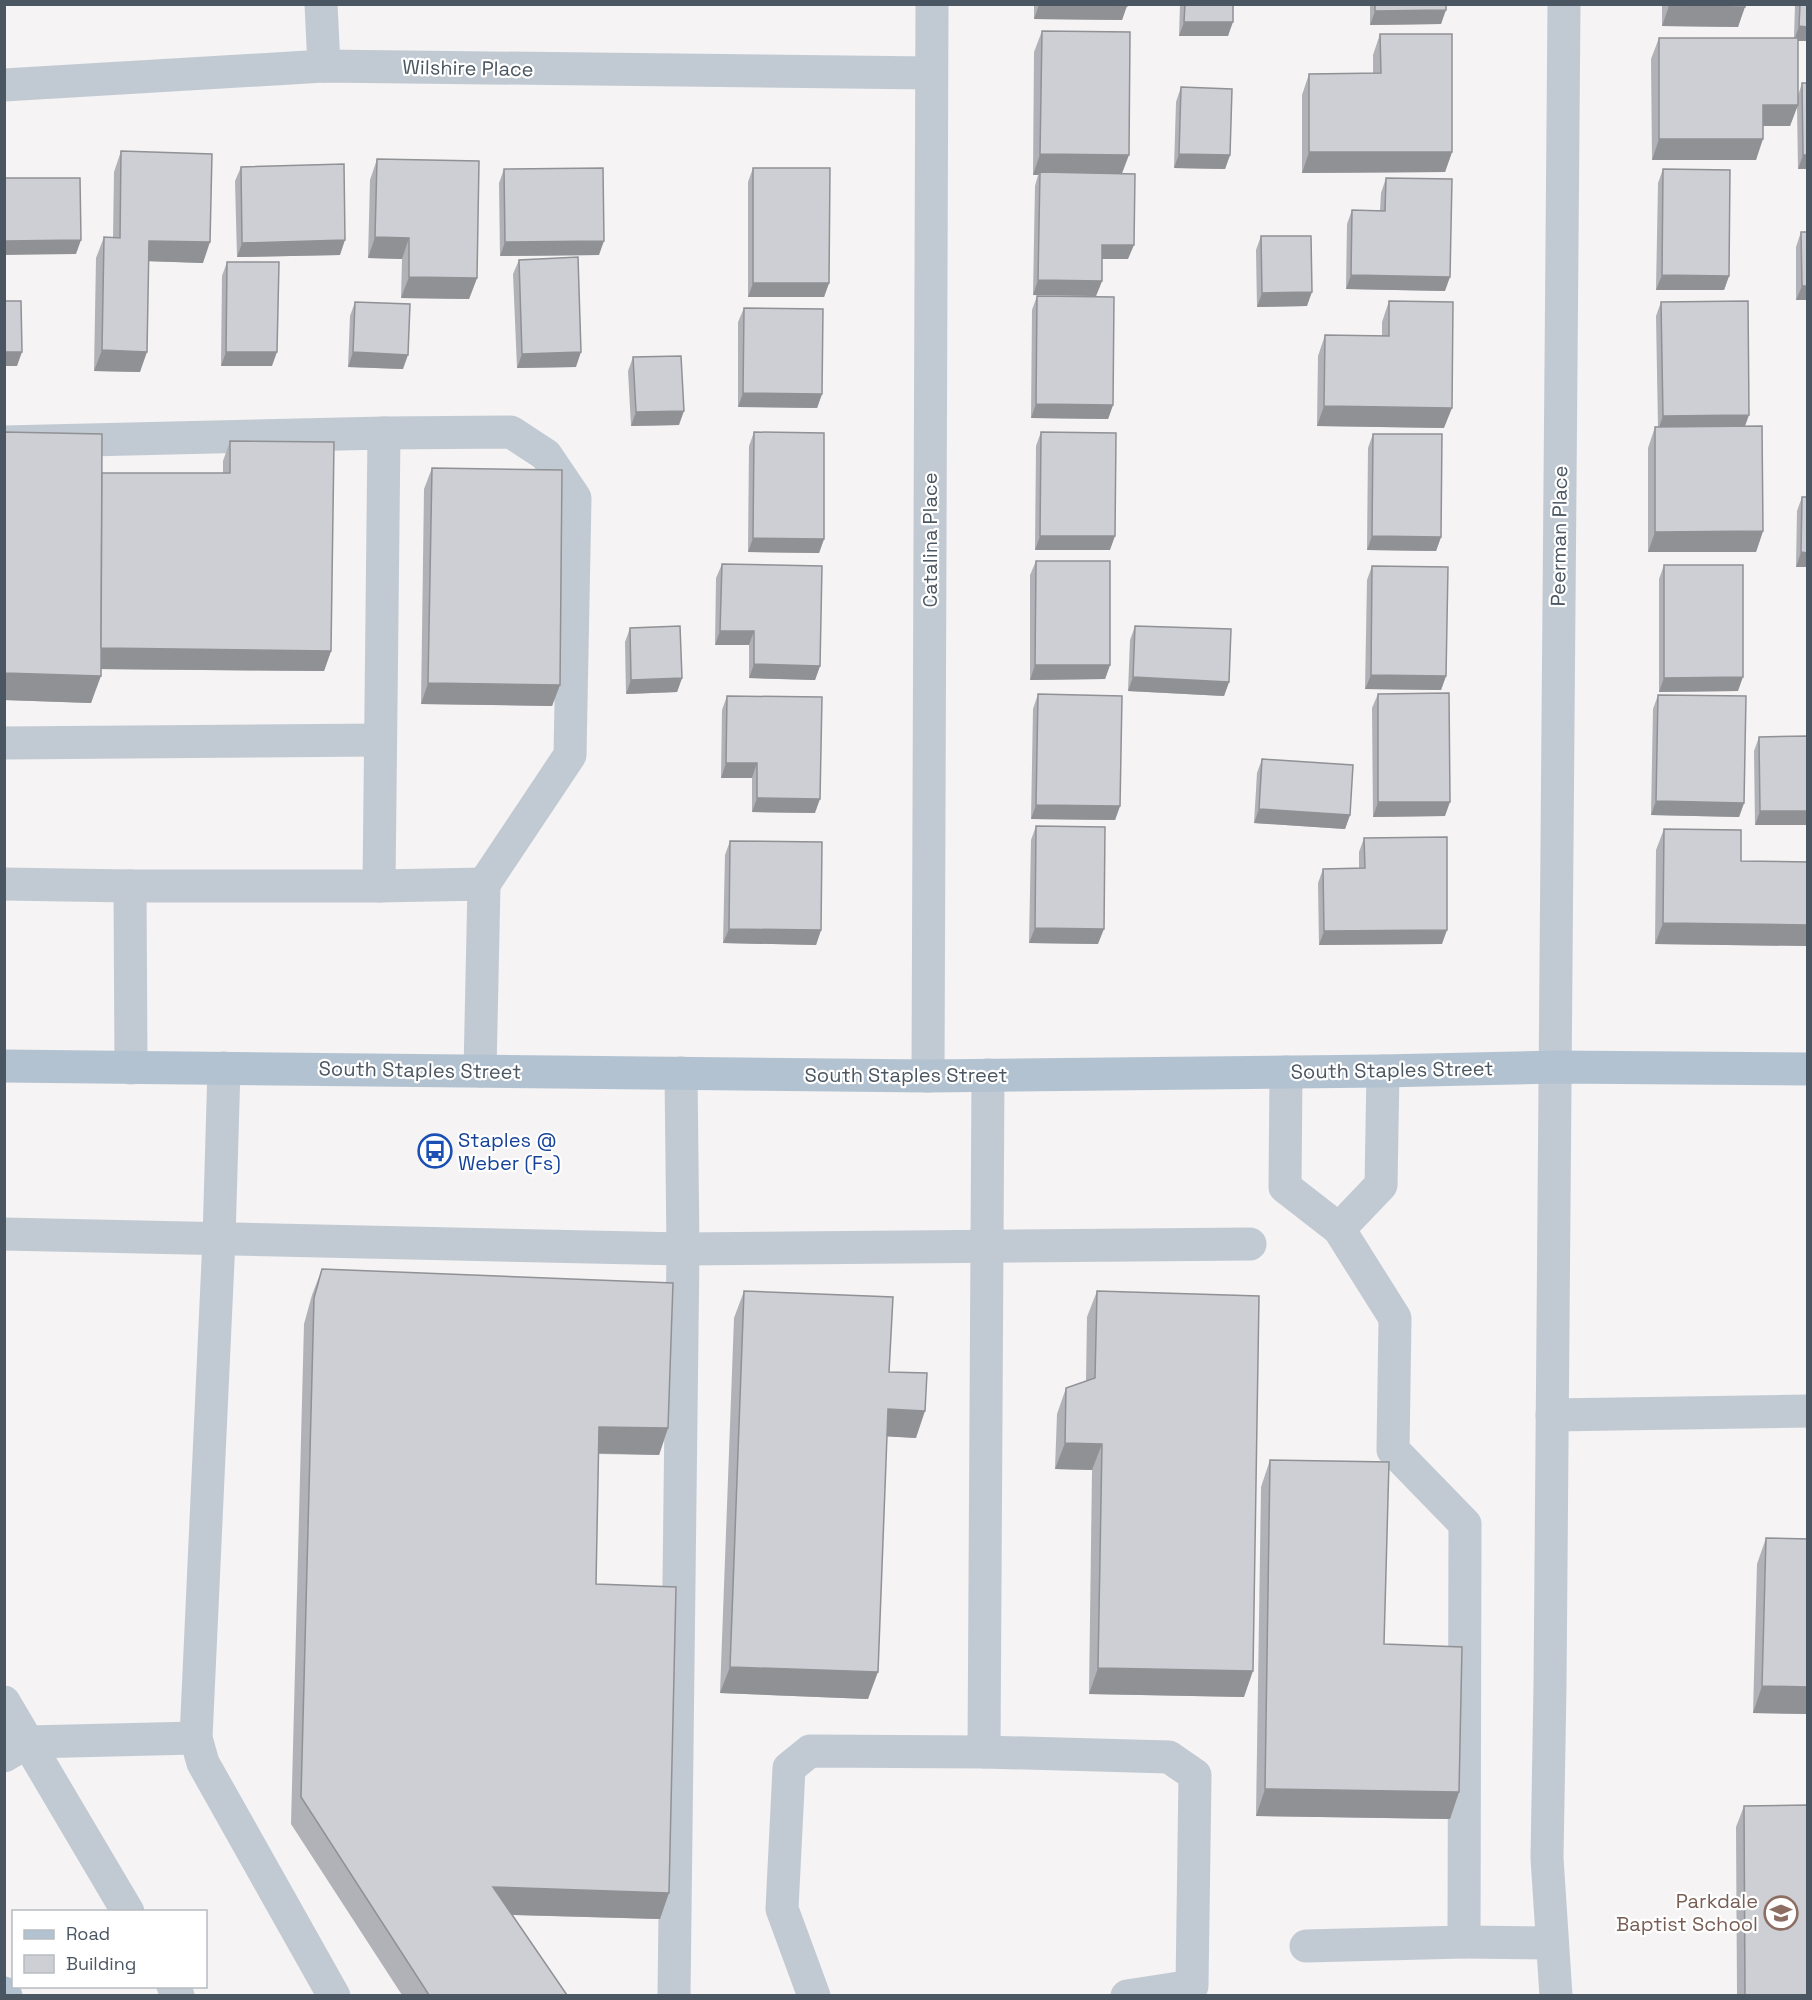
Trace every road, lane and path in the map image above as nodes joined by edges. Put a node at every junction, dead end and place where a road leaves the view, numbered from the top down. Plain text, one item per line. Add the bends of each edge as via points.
1 (321, 4) edge
2 (932, 4) edge
3 (1564, 4) edge
4 (324, 66) junction
5 (931, 73) junction
6 (4, 85) edge
7 (384, 433) junction
8 (4, 442) edge
9 (380, 740) junction
10 (4, 743) edge
11 (4, 884) edge
12 (378, 885) junction
13 (484, 885) junction
14 (130, 886) junction
15 (4, 1066) edge
16 (1554, 1067) junction
17 (131, 1068) junction
18 (224, 1068) junction
19 (1808, 1069) edge
20 (480, 1071) junction
21 (1383, 1071) junction
22 (1286, 1072) junction
23 (681, 1073) junction
24 (988, 1075) junction
25 (928, 1076) junction
26 (1339, 1229) junction
27 (4, 1234) edge
28 (219, 1239) junction
29 (1250, 1244) dead end
30 (987, 1247) junction
31 (683, 1249) junction
32 (1808, 1411) edge
33 (1552, 1415) junction
34 (4, 1702) edge
35 (196, 1738) junction
36 (16, 1749) edge
37 (984, 1752) junction
38 (127, 1910) edge
39 (1464, 1942) junction
40 (1552, 1943) junction
41 (1306, 1946) dead end
42 (334, 1995) edge
43 (674, 1995) edge
44 (814, 1995) edge
45 (1127, 1995) edge
46 (1556, 1995) edge

1 - 4 street
2 - 5 street, Catalina Place
3 - 16 street, Peerman Place
4 - 5 street, Wilshire Place
4 - 6 street, Wilshire Place
5 - 25 street, Catalina Place
7 - 8 street
7 - 9 street
7 - 13 street via 511,432 546,455 574,498 570,755
9 - 10 street
9 - 12 street
11 - 14 street
12 - 13 street
12 - 14 street
13 - 20 street
14 - 17 street
15 - 17 main road, South Staples Street
16 - 19 main road, South Staples Street
16 - 21 main road, South Staples Street
16 - 33 street, Peerman Place
17 - 18 main road, South Staples Street
18 - 20 main road, South Staples Street
18 - 28 street
20 - 23 main road, South Staples Street
21 - 22 main road, South Staples Street
21 - 26 street via 1382,1185
22 - 24 main road, South Staples Street
22 - 26 street via 1285,1187
23 - 25 main road, South Staples Street
23 - 31 street
24 - 25 main road, South Staples Street
24 - 30 street
26 - 39 street via 1395,1318 1393,1450 1464,1524
27 - 28 street
28 - 31 street
28 - 35 street
29 - 30 street
30 - 31 street
30 - 37 street
31 - 43 street
32 - 33 street
33 - 40 street, Peerman Place via 1547,1858
34 - 36 street
35 - 36 street
35 - 42 street via 203,1763
36 - 38 street
37 - 44 street via 810,1751 789,1768 782,1909
37 - 45 street via 1169,1756 1195,1775 1192,1986
39 - 40 street
39 - 41 street
40 - 46 street, Peerman Place

